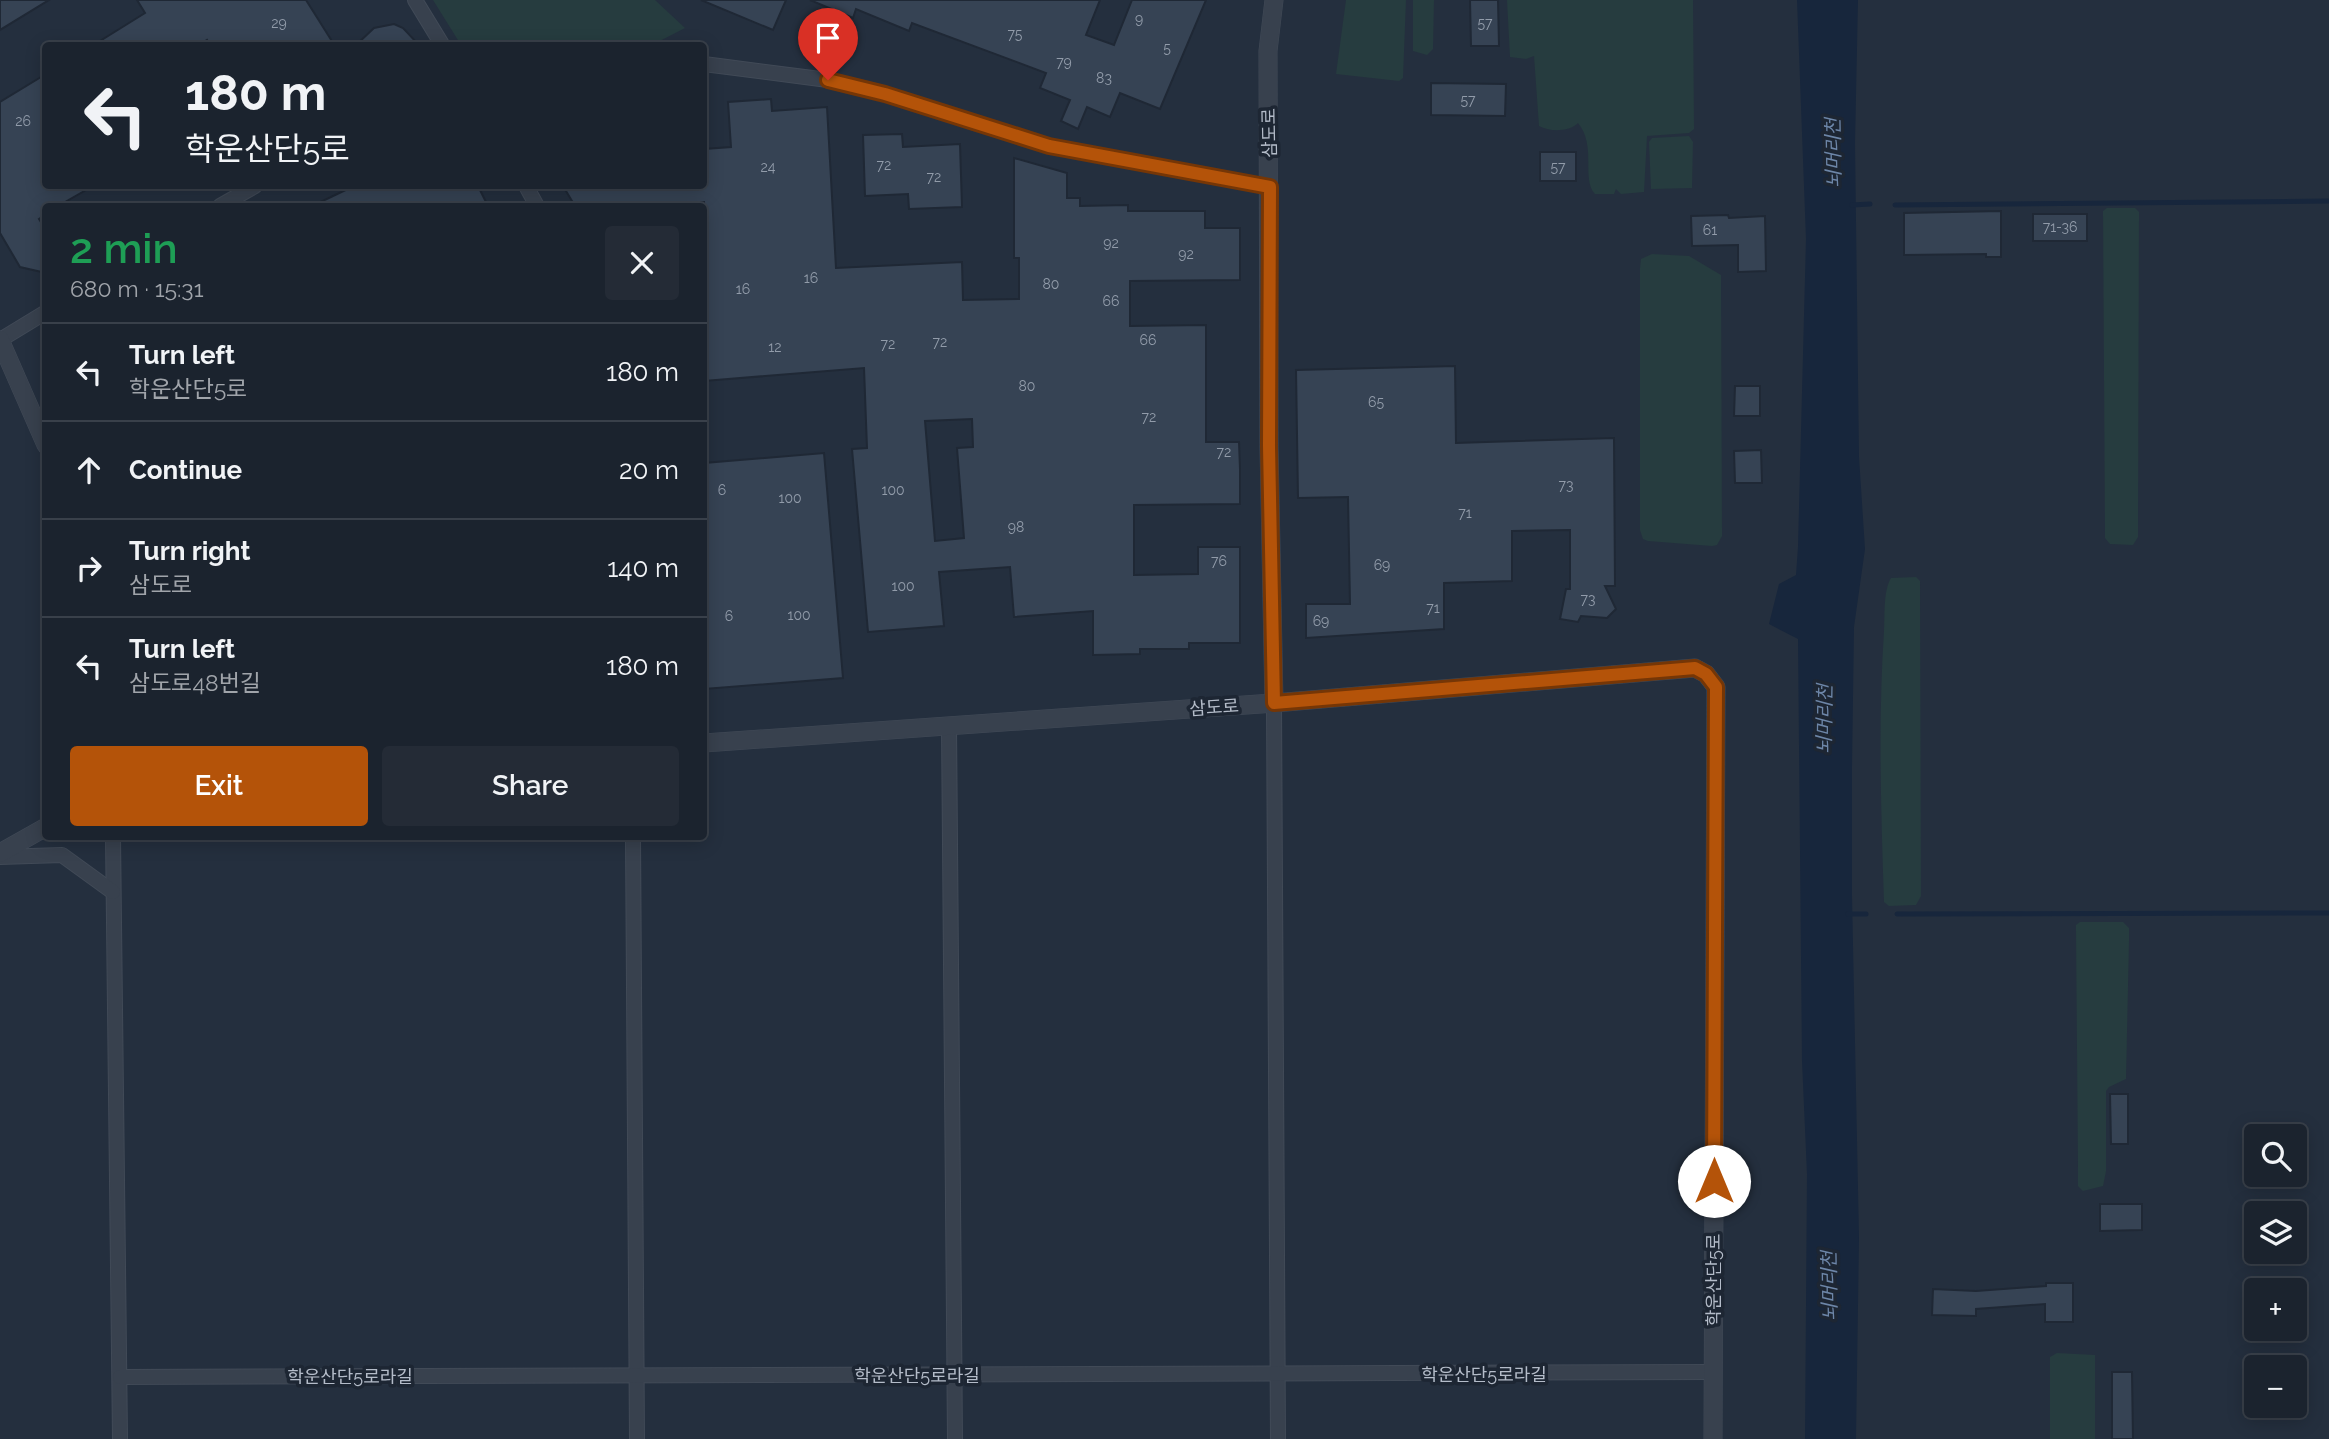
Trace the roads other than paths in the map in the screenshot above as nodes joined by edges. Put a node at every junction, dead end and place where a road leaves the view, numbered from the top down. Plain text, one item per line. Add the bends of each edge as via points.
1 (415, 0) edge
2 (1274, 0) edge
3 (441, 42) edge
4 (707, 64) edge
5 (1270, 187) junction
6 (251, 189) edge
7 (236, 202) edge
8 (42, 314) edge
9 (0, 340) edge
10 (42, 436) edge
11 (1274, 703) junction
12 (949, 726) junction
13 (707, 743) edge
14 (42, 829) edge
15 (113, 840) edge
16 (633, 840) edge
17 (0, 855) edge
18 (113, 892) junction
19 (1713, 1373) junction
20 (1277, 1375) junction
21 (637, 1376) junction
22 (954, 1376) junction
23 (120, 1377) junction
24 (120, 1439) edge
25 (638, 1439) edge
26 (955, 1439) edge
27 (1278, 1439) edge
28 (1713, 1439) edge

1 - 3 street
2 - 5 street, 삼도로 via 1268,51
4 - 5 street via 828,80 1049,146
5 - 11 street, 삼도로
6 - 7 street
8 - 9 street
9 - 10 street
11 - 12 street, 삼도로
11 - 19 street, 학운산단5로 via 1695,668 1716,687
11 - 20 street
12 - 13 street, 삼도로
12 - 22 street
14 - 17 street
15 - 18 street
16 - 21 street
17 - 18 street via 62,855
18 - 23 street
19 - 20 street, 학운산단5로라길
19 - 28 street, 학운산단5로
20 - 22 street, 학운산단5로라길
20 - 27 street
21 - 22 street, 학운산단5로라길
21 - 23 street, 학운산단5로라길
21 - 25 street
22 - 26 street
23 - 24 street

